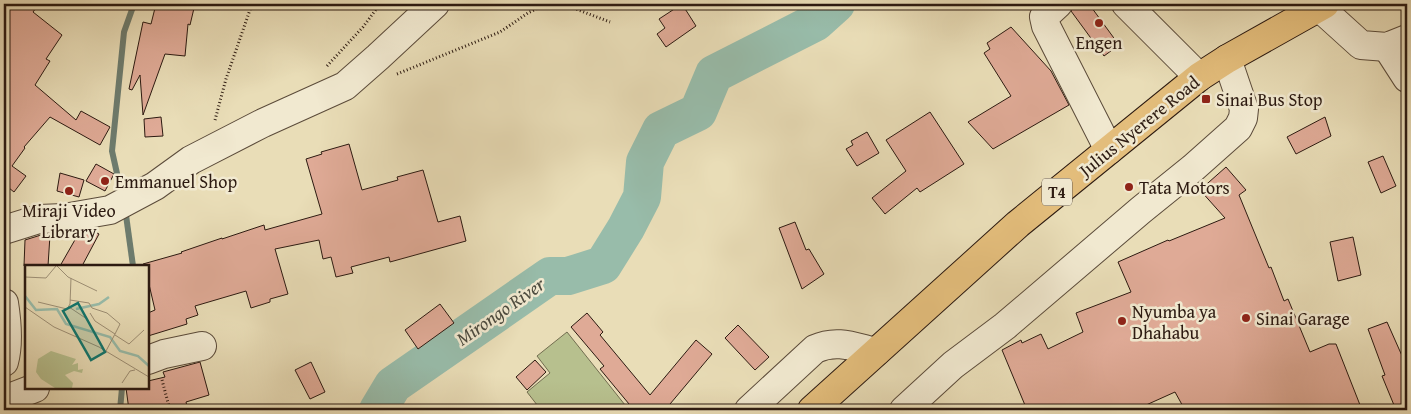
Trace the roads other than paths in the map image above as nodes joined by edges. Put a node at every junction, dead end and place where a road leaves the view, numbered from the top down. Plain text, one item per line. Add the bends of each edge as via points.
1 (435, 4) edge
2 (1058, 4) edge
3 (1126, 4) edge
4 (1322, 5) edge
5 (1397, 43) edge
6 (1227, 59) junction
7 (1199, 77) junction
8 (1407, 78) edge
9 (1109, 150) junction
10 (4, 230) edge
11 (4, 303) edge
12 (202, 346) dead end
13 (876, 352) junction
14 (156, 357) edge
15 (4, 362) edge
16 (32, 389) edge
17 (4, 400) edge
18 (749, 410) edge
19 (812, 410) edge
20 (904, 410) edge

1 - 10 street via 345,86 262,123 191,160 155,186 110,210 39,219
2 - 9 street via 1044,17 1046,26
3 - 7 street
4 - 5 street via 1362,45
4 - 6 highway, Julius Nyerere Road / T4
5 - 8 street
6 - 7 highway, Julius Nyerere Road / T4
6 - 20 street via 1244,109 1238,128 1005,326 953,365
7 - 9 highway, Julius Nyerere Road / T4
9 - 13 highway, Julius Nyerere Road / T4 via 1018,224
11 - 15 street via 7,352
12 - 14 street
13 - 18 street via 838,343 814,349
13 - 19 highway, Julius Nyerere Road / T4
16 - 17 street

